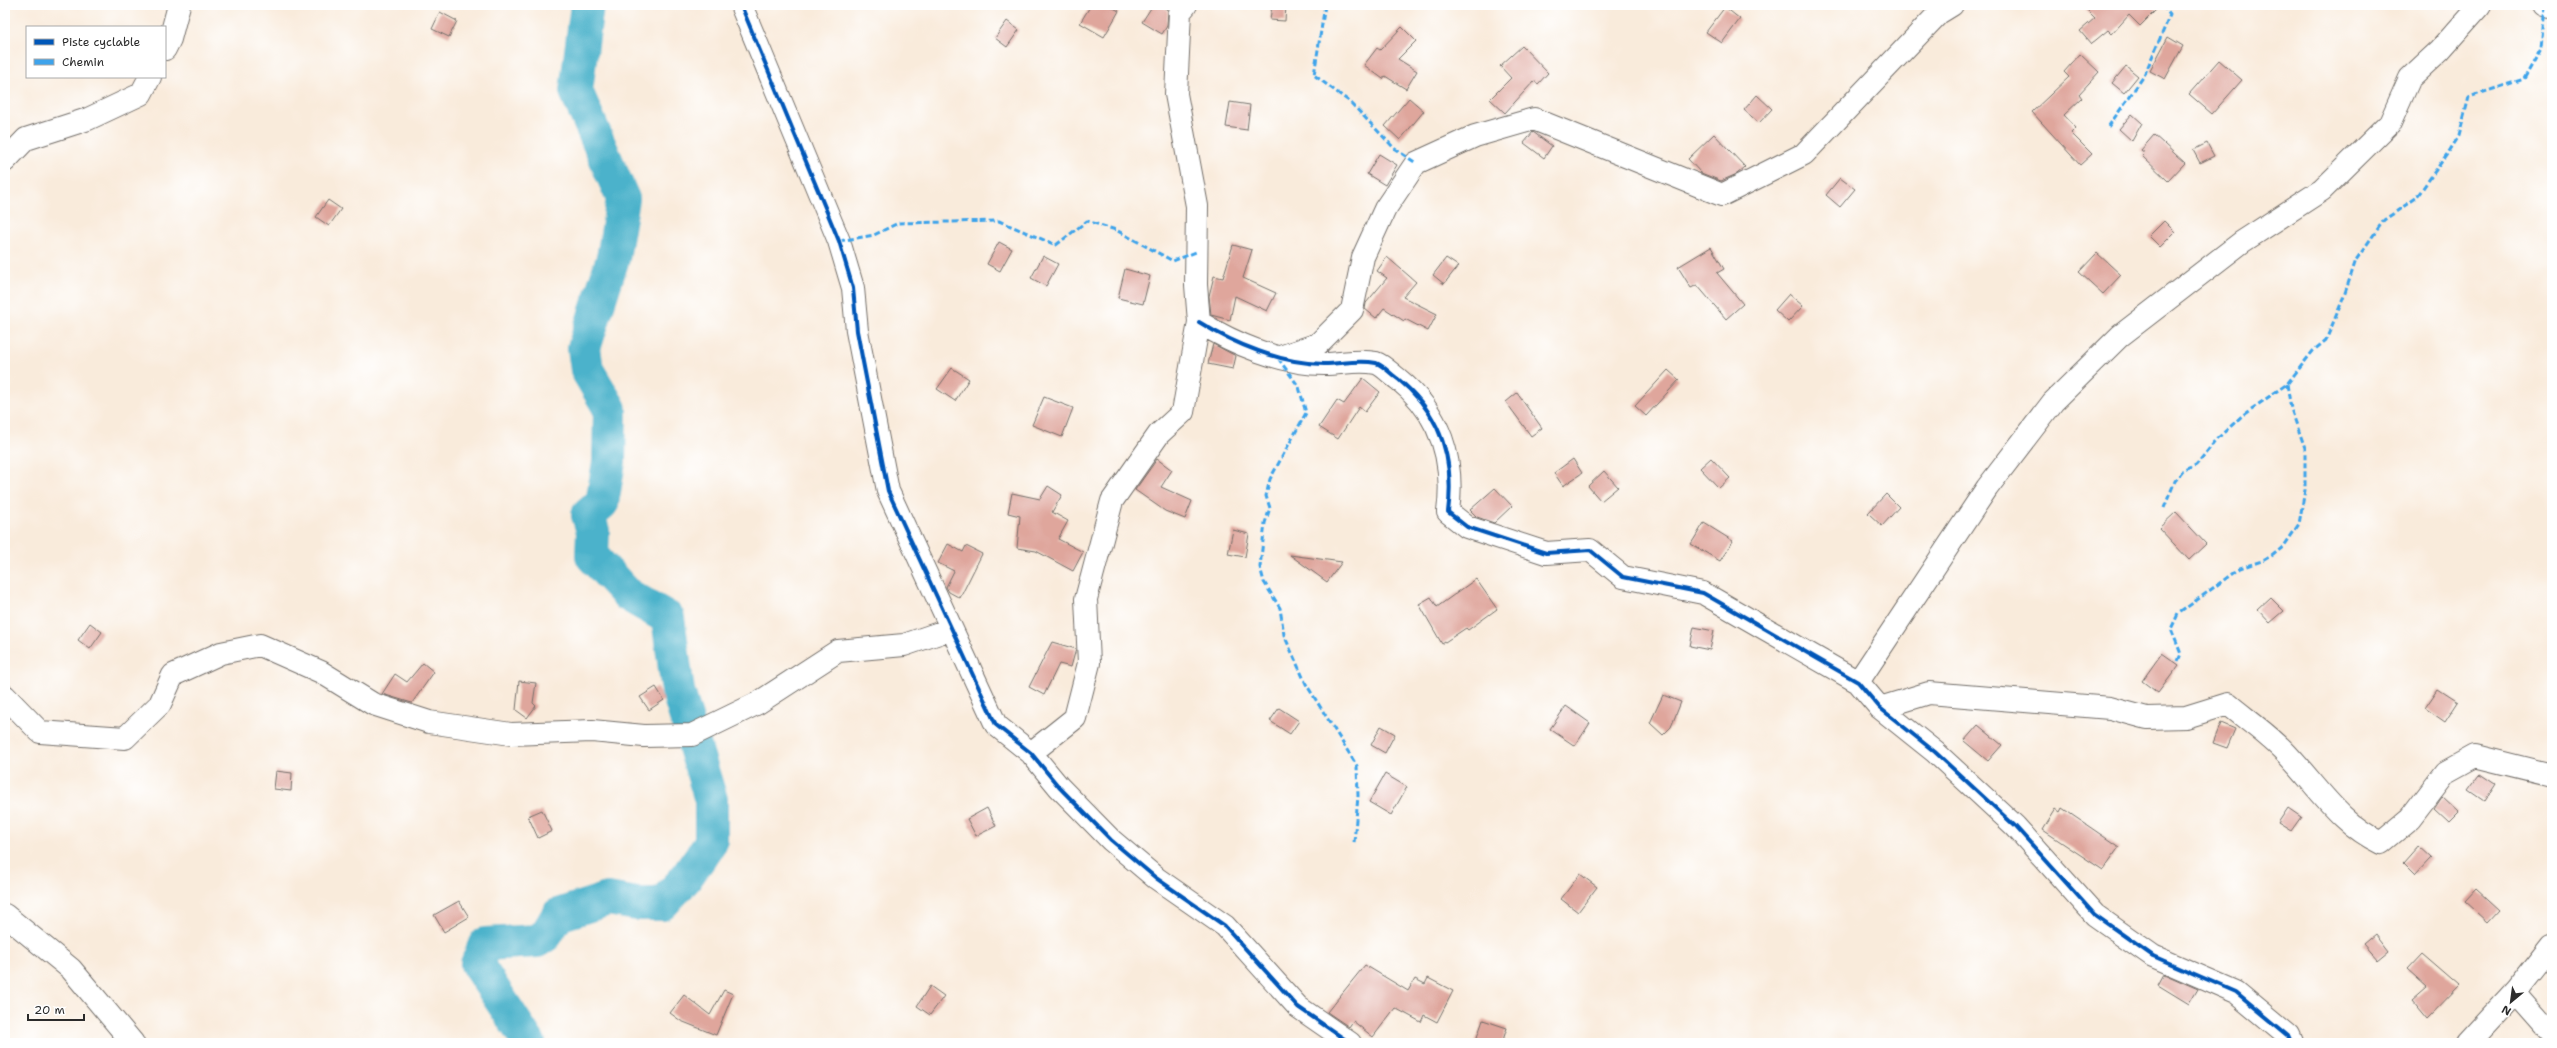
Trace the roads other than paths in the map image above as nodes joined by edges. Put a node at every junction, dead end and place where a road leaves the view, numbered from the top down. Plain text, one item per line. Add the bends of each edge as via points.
1 (178, 5) edge
2 (741, 5) edge
3 (1186, 5) edge
4 (1952, 5) edge
5 (2480, 5) edge
6 (2544, 5) edge
7 (2552, 6) edge
8 (166, 47) edge
9 (149, 78) edge
10 (5, 161) edge
11 (1199, 322) junction
12 (1278, 358) junction
13 (951, 629) junction
14 (1858, 682) junction
15 (5, 696) edge
16 (1880, 708) junction
17 (1031, 753) junction
18 (2552, 775) edge
19 (5, 915) edge
20 (2552, 945) edge
21 (2514, 992) junction
22 (2552, 1034) edge
23 (133, 1043) edge
24 (1350, 1043) edge
25 (2292, 1043) edge
26 (2468, 1043) edge

1 - 8 street
2 - 13 street via 839,241 853,288 857,331 888,491
3 - 11 street via 1180,12 1176,94 1197,206 1196,285
4 - 12 street via 1939,13 1804,154 1722,195 1534,119 1474,136 1416,163 1385,209 1363,257 1352,310 1318,344
5 - 14 street via 2440,50 2410,78 2390,123 2322,190 2242,242 2120,336 2053,402 1986,488
6 - 7 street
9 - 10 street via 141,94 88,119 26,139
11 - 12 street
11 - 17 street via 1183,412 1159,434 1112,501 1086,599 1089,663 1075,718
12 - 14 street via 1324,364 1352,361 1377,363 1408,387 1433,417 1446,452 1451,490 1448,512 1467,527 1546,553 1590,550 1623,577 1703,593
13 - 15 street via 904,645 838,651 758,703 692,735 644,736 592,731 511,734 429,722 373,704 321,672 260,646 221,653 173,675 160,704 125,738 40,732
13 - 17 street via 996,726
14 - 16 street
16 - 18 street via 1929,693 2110,708 2147,718 2186,718 2228,704 2282,749 2322,796 2362,834 2381,843 2410,819 2446,772 2474,756
16 - 25 street via 1935,752 2015,826 2095,915 2154,956 2236,992 2289,1036
17 - 24 street via 1059,787 1111,840 1156,878 1225,926 1298,1007
19 - 23 street via 71,969
20 - 21 street
21 - 22 street
21 - 26 street

